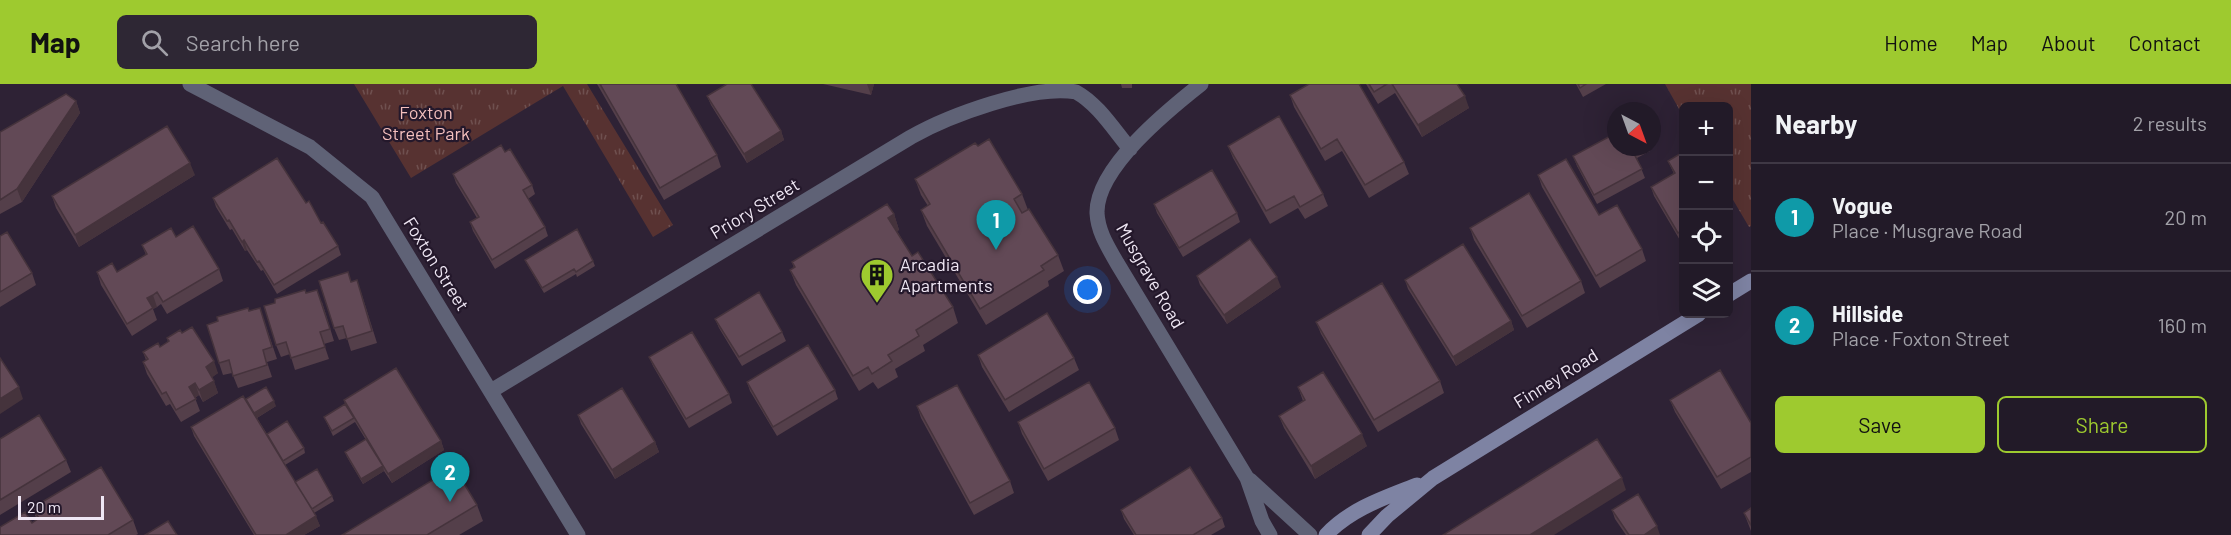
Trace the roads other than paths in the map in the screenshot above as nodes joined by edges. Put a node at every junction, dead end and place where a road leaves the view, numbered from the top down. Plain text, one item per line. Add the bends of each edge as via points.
1 (190, 84) edge
2 (1201, 84) edge
3 (1130, 149) junction
4 (1751, 281) edge
5 (1733, 292) edge
6 (1693, 318) edge
7 (491, 391) junction
8 (1247, 478) junction
9 (1433, 478) junction
10 (1369, 534) edge
11 (578, 535) edge
12 (1270, 535) edge
13 (1310, 535) edge
14 (1326, 535) edge

1 - 7 street, Foxton Street via 310,147 372,197
2 - 3 street, Musgrave Road via 1157,120
3 - 7 street, Priory Street via 1085,98 1074,92 1051,87 982,102 935,124
3 - 8 street, Musgrave Road via 1099,196 1098,224
4 - 5 street
6 - 9 street, Finney Road
7 - 11 street, Foxton Street
8 - 12 street, Musgrave Road
8 - 13 street, Musgrave Road
9 - 10 street, Finney Road
9 - 14 street, Finney Road via 1364,507

